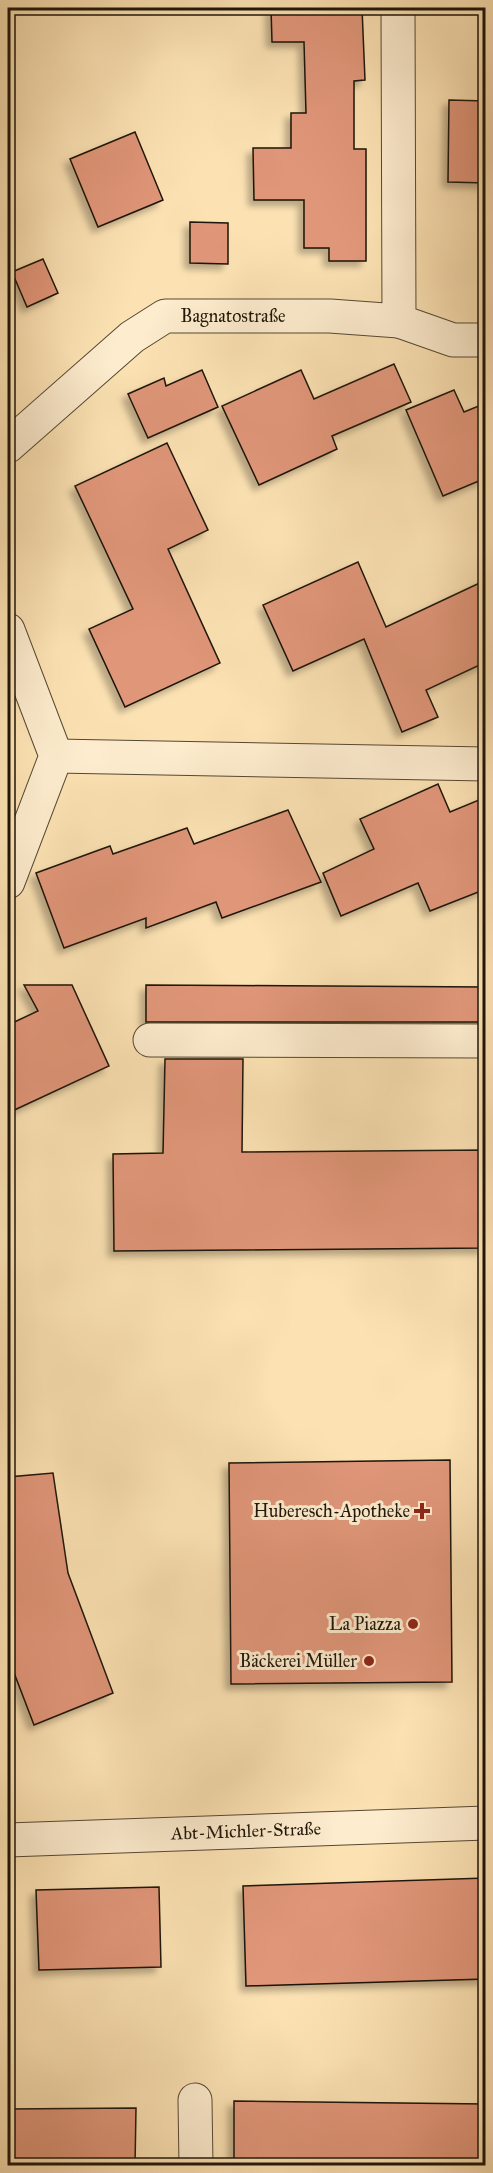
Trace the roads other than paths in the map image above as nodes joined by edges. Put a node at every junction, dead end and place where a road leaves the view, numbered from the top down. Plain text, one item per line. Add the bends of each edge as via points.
1 (398, 8) edge
2 (399, 321) junction
3 (486, 340) edge
4 (8, 446) edge
5 (8, 630) edge
6 (56, 756) junction
7 (486, 764) edge
8 (8, 882) edge
9 (150, 1040) dead end
10 (486, 1041) edge
11 (486, 1823) edge
12 (8, 1840) edge
13 (195, 2100) dead end
14 (196, 2166) edge

1 - 2 street
2 - 3 street, Bagnatostraße via 453,340
2 - 4 street, Bagnatostraße via 330,316 165,316 132,337
5 - 6 street
6 - 7 street
6 - 8 street
9 - 10 street
11 - 12 street, Abt-Michler-Straße
13 - 14 street

